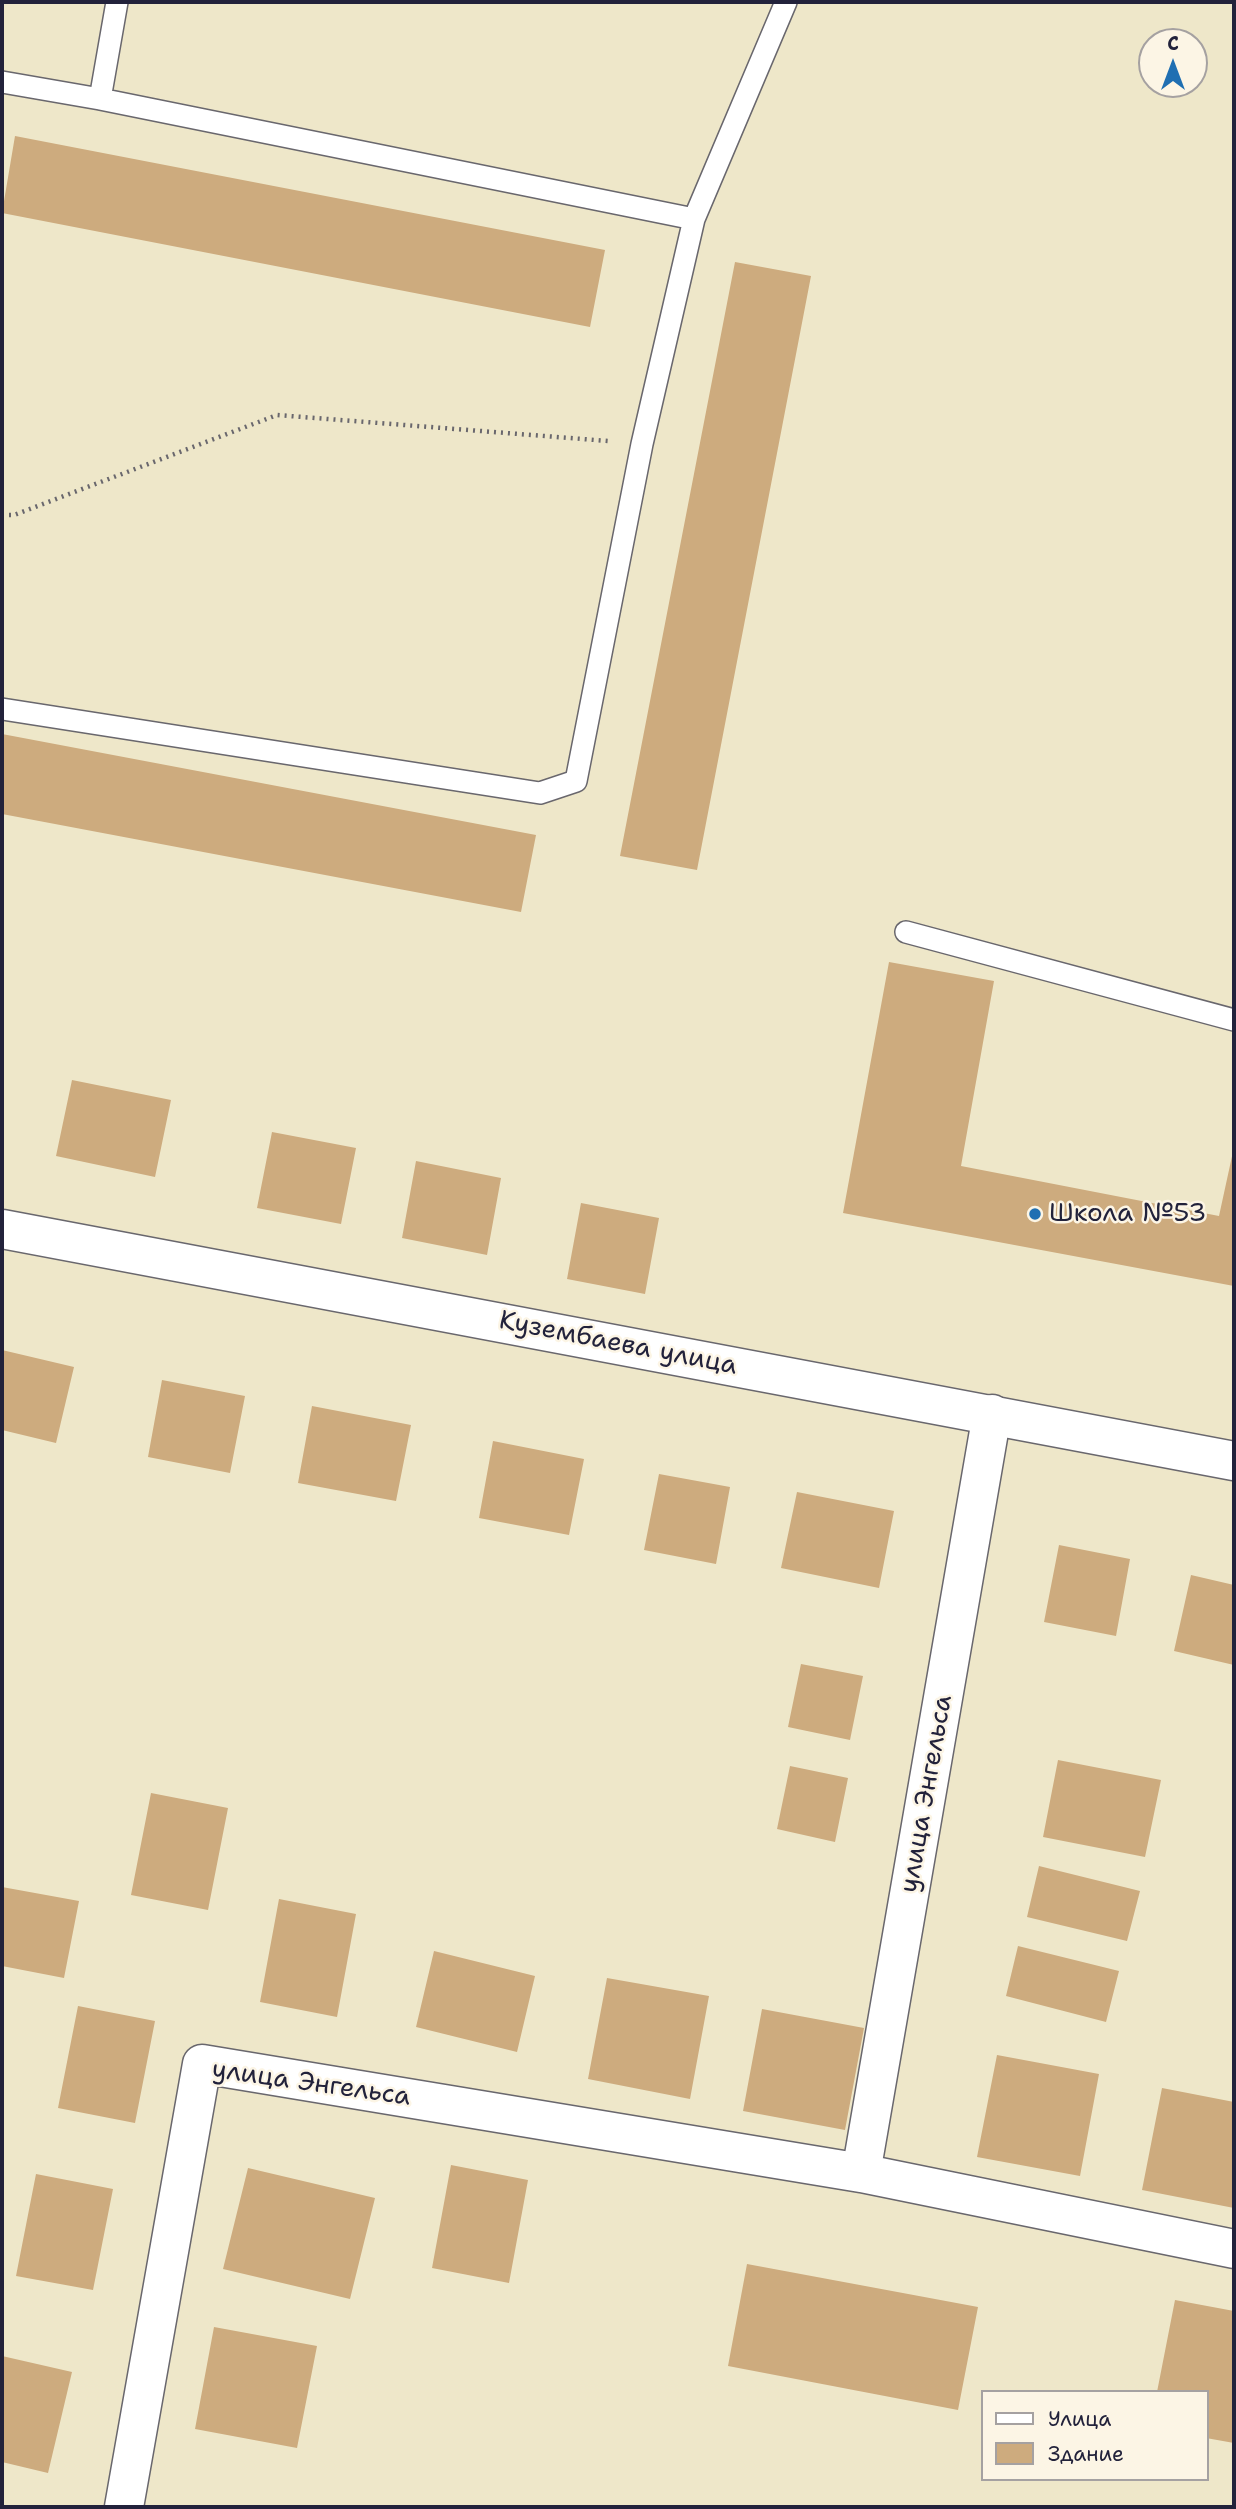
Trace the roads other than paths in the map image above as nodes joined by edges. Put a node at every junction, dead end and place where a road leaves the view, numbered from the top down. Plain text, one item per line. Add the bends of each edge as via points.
1 (117, 2) edge
2 (786, 2) edge
3 (2, 82) edge
4 (100, 99) junction
5 (694, 219) junction
6 (2, 709) edge
7 (906, 932) dead end
8 (1234, 1020) edge
9 (2, 1229) edge
10 (992, 1414) junction
11 (1234, 1461) edge
12 (861, 2173) junction
13 (1234, 2249) edge
14 (124, 2507) edge

1 - 4 lane
2 - 5 lane
3 - 4 lane
4 - 5 lane
5 - 6 lane via 642,444 576,780 540,793
7 - 8 lane
9 - 10 street, Кузембаева улица
10 - 11 street, Кузембаева улица
10 - 12 street, улица Энгельса
12 - 13 street, улица Энгельса
12 - 14 street, улица Энгельса via 202,2064

